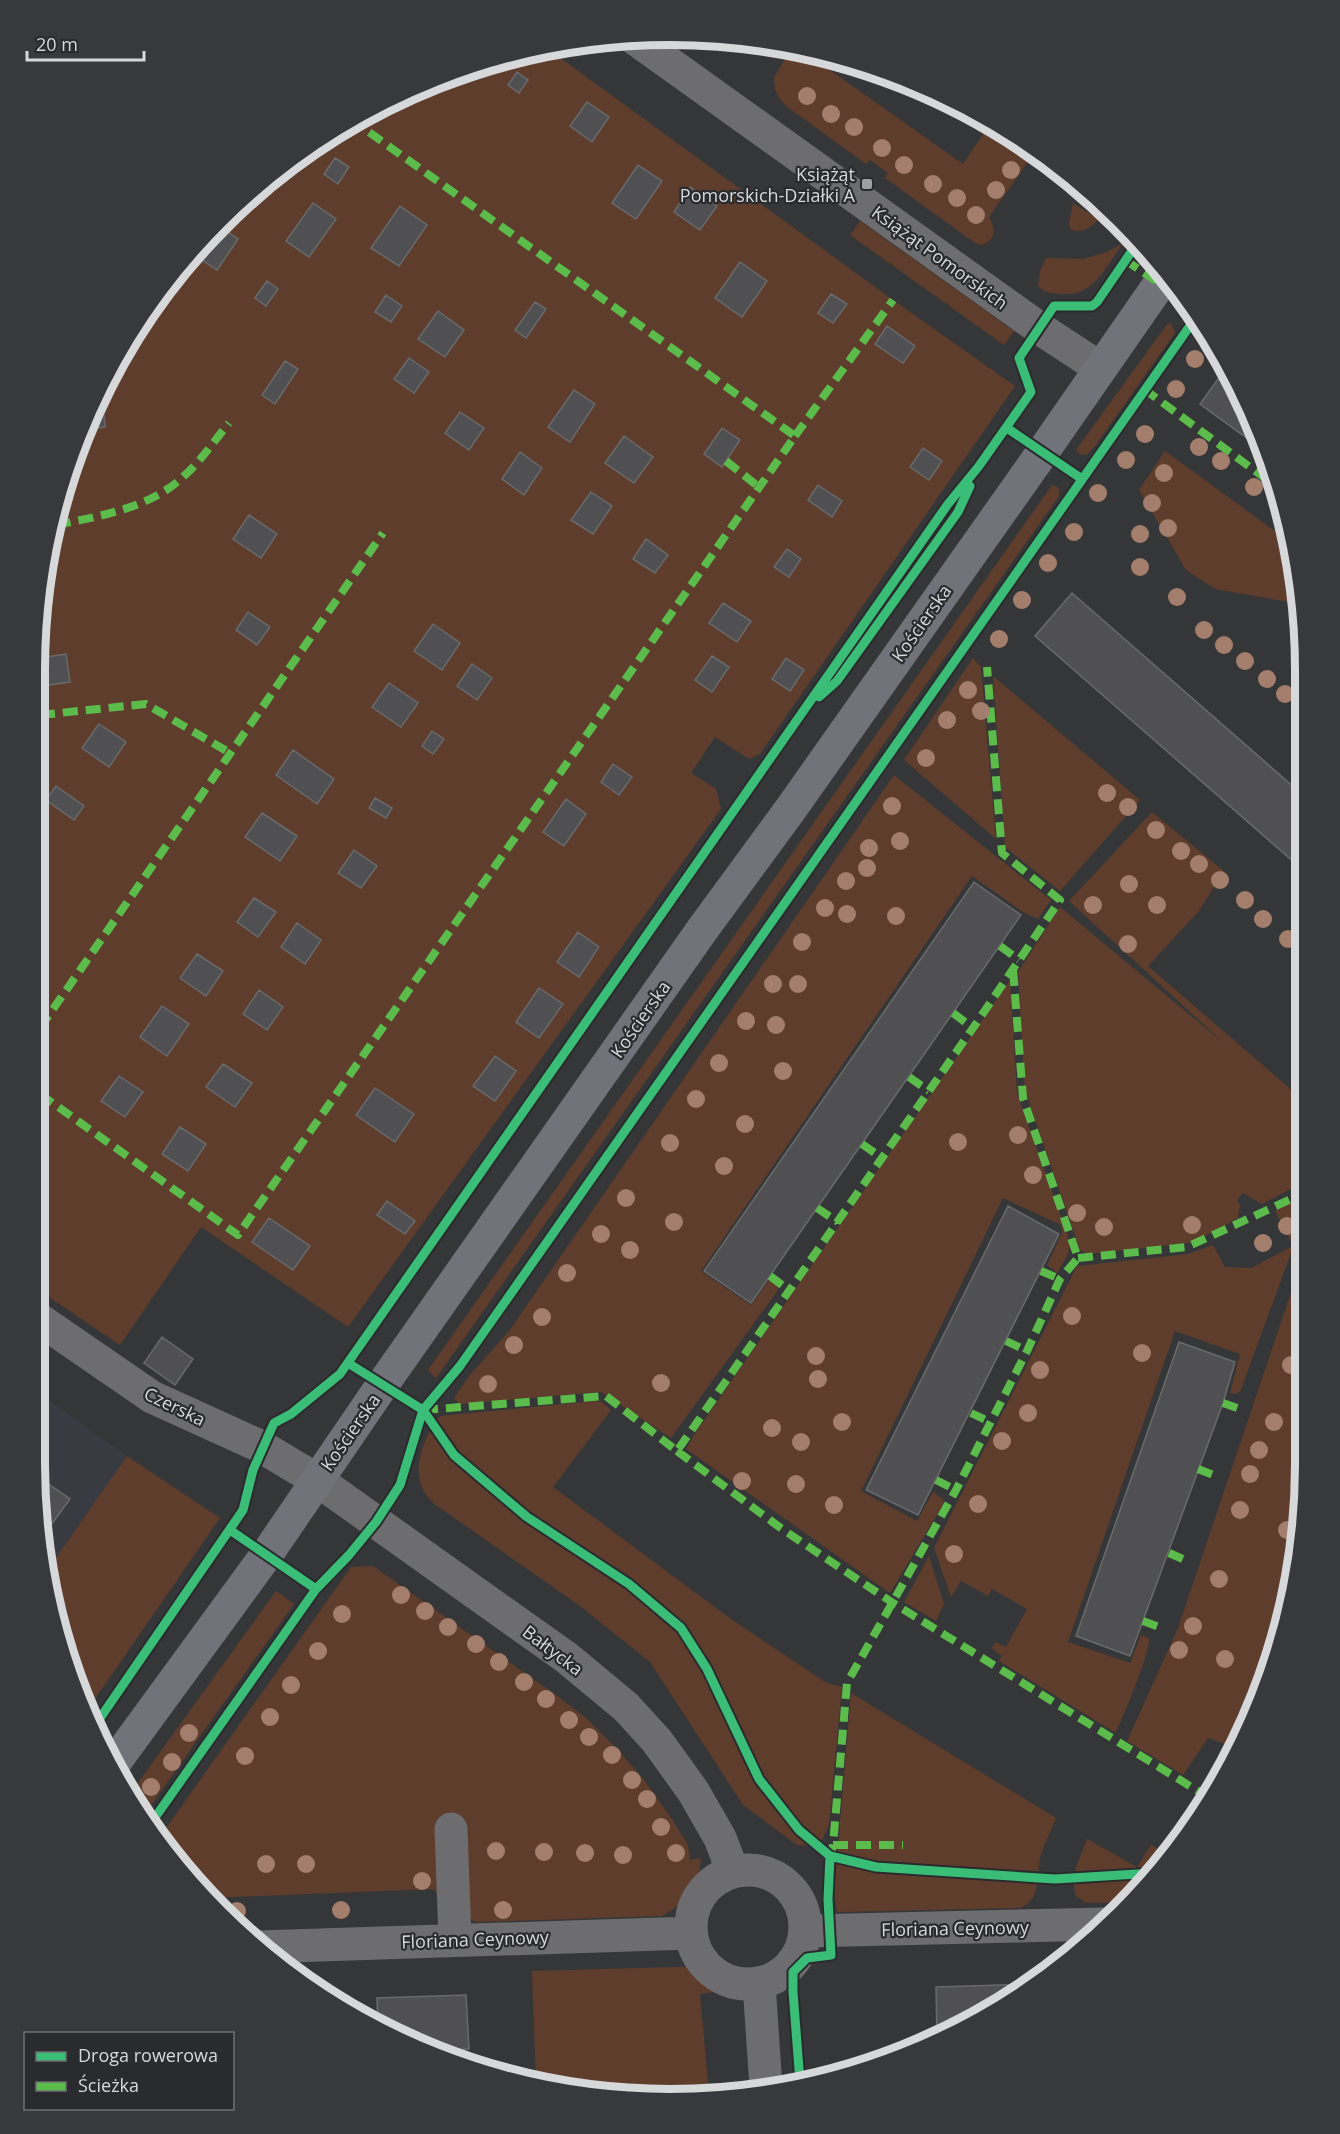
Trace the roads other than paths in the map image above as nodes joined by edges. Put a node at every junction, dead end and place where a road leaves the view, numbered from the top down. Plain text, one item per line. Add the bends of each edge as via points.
1 (645, 46) edge
2 (1160, 283) edge
3 (1101, 368) junction
4 (45, 1323) edge
5 (317, 1480) junction
6 (119, 1757) edge
7 (451, 1829) dead end
8 (733, 1872) junction
9 (1092, 1924) edge
10 (805, 1930) junction
11 (691, 1933) junction
12 (455, 1939) junction
13 (273, 1946) edge
14 (759, 1984) junction
15 (766, 2082) edge

1 - 3 street, Książąt Pomorskich via 1039,328
2 - 3 main road, Kościerska
3 - 5 main road, Kościerska
4 - 5 street, Czerska via 152,1397 262,1447
5 - 6 main road, Kościerska
5 - 8 street, Bałtycka via 567,1658 626,1707 657,1741 693,1791 720,1838
7 - 12 street
8 - 10 street via 750,1870 784,1883 796,1896
8 - 11 street via 715,1881 701,1895 693,1913
9 - 10 street, Floriana Ceynowy
10 - 14 street via 802,1948 791,1965 777,1977
11 - 12 street, Floriana Ceynowy
11 - 14 street via 696,1951 714,1972 740,1984
12 - 13 street, Floriana Ceynowy
14 - 15 street

